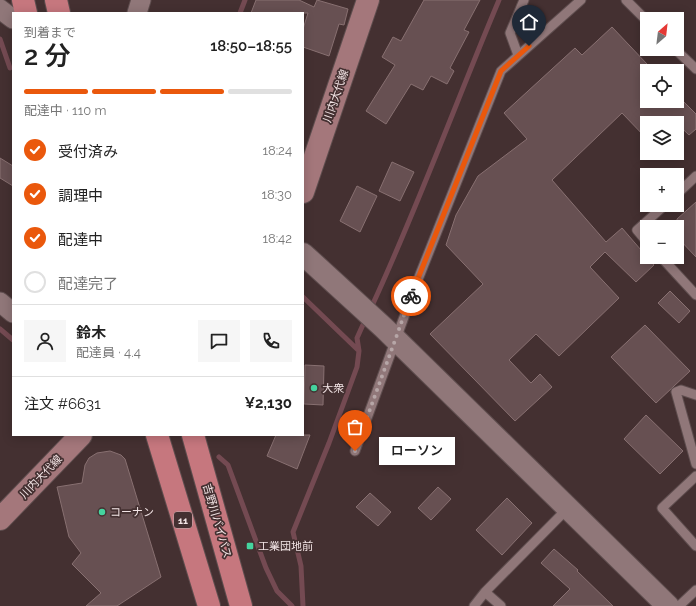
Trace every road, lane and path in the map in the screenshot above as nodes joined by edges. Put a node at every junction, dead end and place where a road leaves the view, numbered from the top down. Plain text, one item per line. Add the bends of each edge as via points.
1 (23, 0) edge
2 (56, 0) edge
3 (141, 0) edge
4 (368, 0) edge
5 (524, 0) edge
6 (581, 0) edge
7 (626, 0) edge
8 (0, 9) edge
9 (26, 12) edge
10 (59, 12) edge
11 (137, 12) edge
12 (640, 14) edge
13 (12, 18) edge
14 (518, 55) junction
15 (682, 56) edge
16 (696, 70) edge
17 (696, 176) edge
18 (684, 187) edge
19 (304, 189) edge
20 (656, 212) edge
21 (648, 220) edge
22 (304, 255) edge
23 (667, 264) edge
24 (696, 295) edge
25 (0, 302) edge
26 (12, 312) edge
27 (390, 334) junction
28 (696, 395) edge
29 (80, 436) edge
30 (157, 436) edge
31 (193, 436) edge
32 (355, 451) dead end
33 (696, 464) edge
34 (696, 476) edge
35 (568, 508) junction
36 (0, 519) edge
37 (696, 546) edge
38 (696, 590) edge
39 (485, 592) junction
40 (209, 606) edge
41 (241, 606) edge
42 (474, 606) edge
43 (501, 606) edge
44 (668, 606) edge
45 (679, 606) edge

1 - 9 highway
2 - 10 highway
3 - 11 street
4 - 19 main road, 川内大代線
5 - 14 lane via 510,33
6 - 14 lane
7 - 12 lane
8 - 13 street
14 - 27 lane via 501,71 414,287
15 - 16 lane
17 - 18 lane
20 - 21 lane
22 - 27 street
23 - 24 lane
25 - 26 street
27 - 32 lane
27 - 35 street
28 - 33 lane via 681,390 676,392
29 - 36 main road, 川内大代線
30 - 40 highway, 11
31 - 41 highway, 吉野川バイパス
34 - 37 lane via 662,508
35 - 39 lane
35 - 44 street
38 - 45 lane
39 - 42 lane
39 - 43 lane

